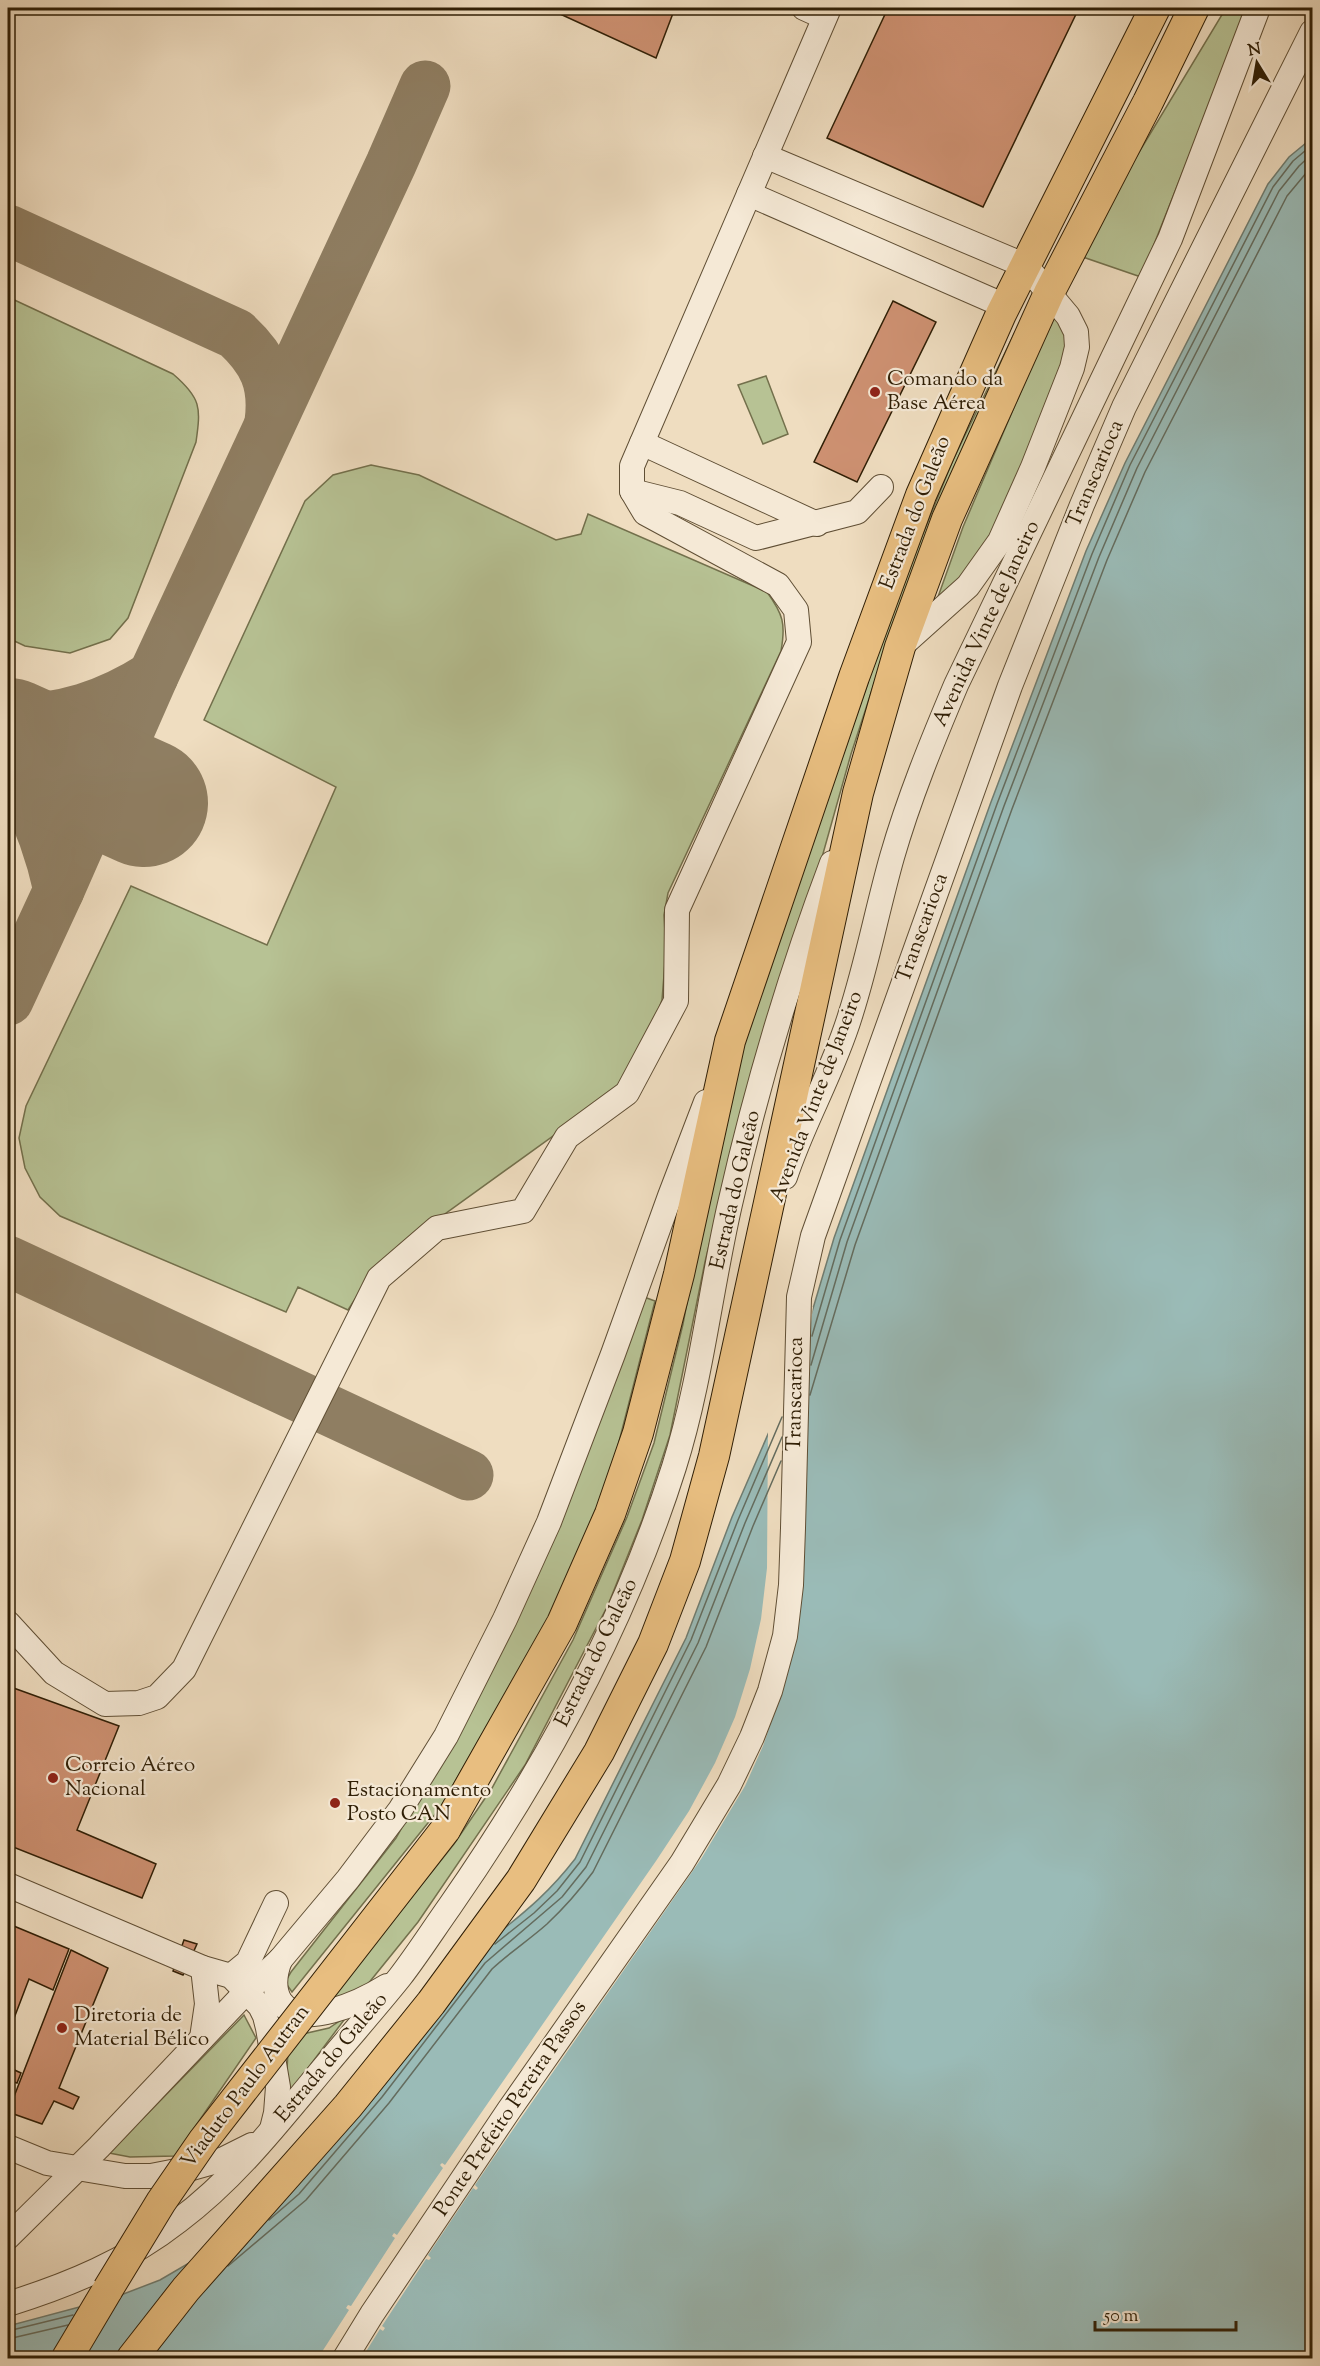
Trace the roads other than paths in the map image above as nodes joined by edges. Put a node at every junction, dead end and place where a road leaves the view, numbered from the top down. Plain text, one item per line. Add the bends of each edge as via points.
1 (1155, 8) edge
2 (1194, 8) edge
3 (1208, 8) edge
4 (1258, 8) edge
5 (819, 11) edge
6 (1312, 32) edge
7 (1148, 102) junction
8 (765, 156) junction
9 (749, 194) junction
10 (1026, 266) junction
11 (1049, 293) junction
12 (1005, 306) junction
13 (642, 443) junction
14 (881, 487) dead end
15 (632, 491) junction
16 (817, 524) junction
17 (756, 538) junction
18 (776, 584) junction
19 (900, 647) junction
20 (858, 793) junction
21 (730, 1041) junction
22 (759, 1256) junction
23 (8, 1623) edge
24 (445, 1830) joint
25 (682, 1863) joint
26 (8, 1886) edge
27 (276, 1903) dead end
28 (258, 1941) junction
29 (280, 1960) junction
30 (202, 1968) junction
31 (401, 1976) junction
32 (239, 1984) junction
33 (202, 2038) junction
34 (269, 2133) junction
35 (8, 2147) edge
36 (78, 2168) junction
37 (8, 2237) edge
38 (8, 2304) edge
39 (67, 2358) edge
40 (132, 2358) edge
41 (345, 2358) edge

1 - 10 main road, Estrada do Galeão
2 - 7 main road, Estrada do Galeão
3 - 7 main road
4 - 22 street, Avenida Vinte de Janeiro via 1170,239 956,685 926,758 893,856 851,1016 787,1172
5 - 8 street
6 - 25 street, Transcarioca via 1124,406 1082,505 1010,686 813,1236 799,1297 791,1585 785,1636 752,1737 729,1785
7 - 11 main road, Estrada do Galeão
8 - 9 street
8 - 10 street
9 - 12 street
9 - 13 street
10 - 11 street
10 - 12 main road, Estrada do Galeão
11 - 19 main road, Estrada do Galeão via 947,519
11 - 19 street via 1068,316 1076,332 1077,347 1033,467 1000,541 968,586
12 - 21 main road, Estrada do Galeão via 917,506 854,677
13 - 15 street via 632,466
13 - 16 street
14 - 16 street via 857,512
15 - 17 street via 680,503
15 - 18 street via 645,513
16 - 17 street
17 - 18 street
18 - 23 street via 796,610 799,642 677,910 676,1001 627,1093 567,1137 523,1211 437,1228 379,1278 184,1669 158,1696 139,1703 105,1704 54,1673
19 - 20 main road, Estrada do Galeão
20 - 22 main road, Estrada do Galeão
20 - 31 street, Estrada do Galeão via 785,1000 747,1135 676,1461 656,1522 620,1612 556,1738 487,1853
21 - 24 main road, Estrada do Galeão via 679,1274 638,1433 610,1514 562,1623
21 - 29 street, Estrada do Galeão via 614,1354 505,1619 446,1736 400,1810
22 - 40 main road, Estrada do Galeão via 714,1456 685,1562 653,1644 598,1752 521,1880 431,2003 348,2106 186,2289
24 - 39 main road, Viaduto Paulo Autran, bridge via 203,2141 161,2202
25 - 41 street, Ponte Prefeito Pereira Passos via 509,2110
26 - 30 street
27 - 28 street
28 - 29 street
28 - 32 street
29 - 31 street via 275,1980 279,1999 301,2015 354,2003
29 - 32 street, Estrada do Galeão
30 - 32 street
30 - 33 street via 207,2004
31 - 34 street, Estrada do Galeão
32 - 33 street, Estrada do Galeão
32 - 34 street via 260,2006 271,2041 278,2086 276,2113
33 - 36 street, Estrada do Galeão
34 - 36 street via 244,2151 224,2159 151,2176
34 - 38 street, Estrada do Galeão via 224,2182 147,2244 58,2288
35 - 36 street via 47,2163
36 - 37 street, Estrada do Galeão

